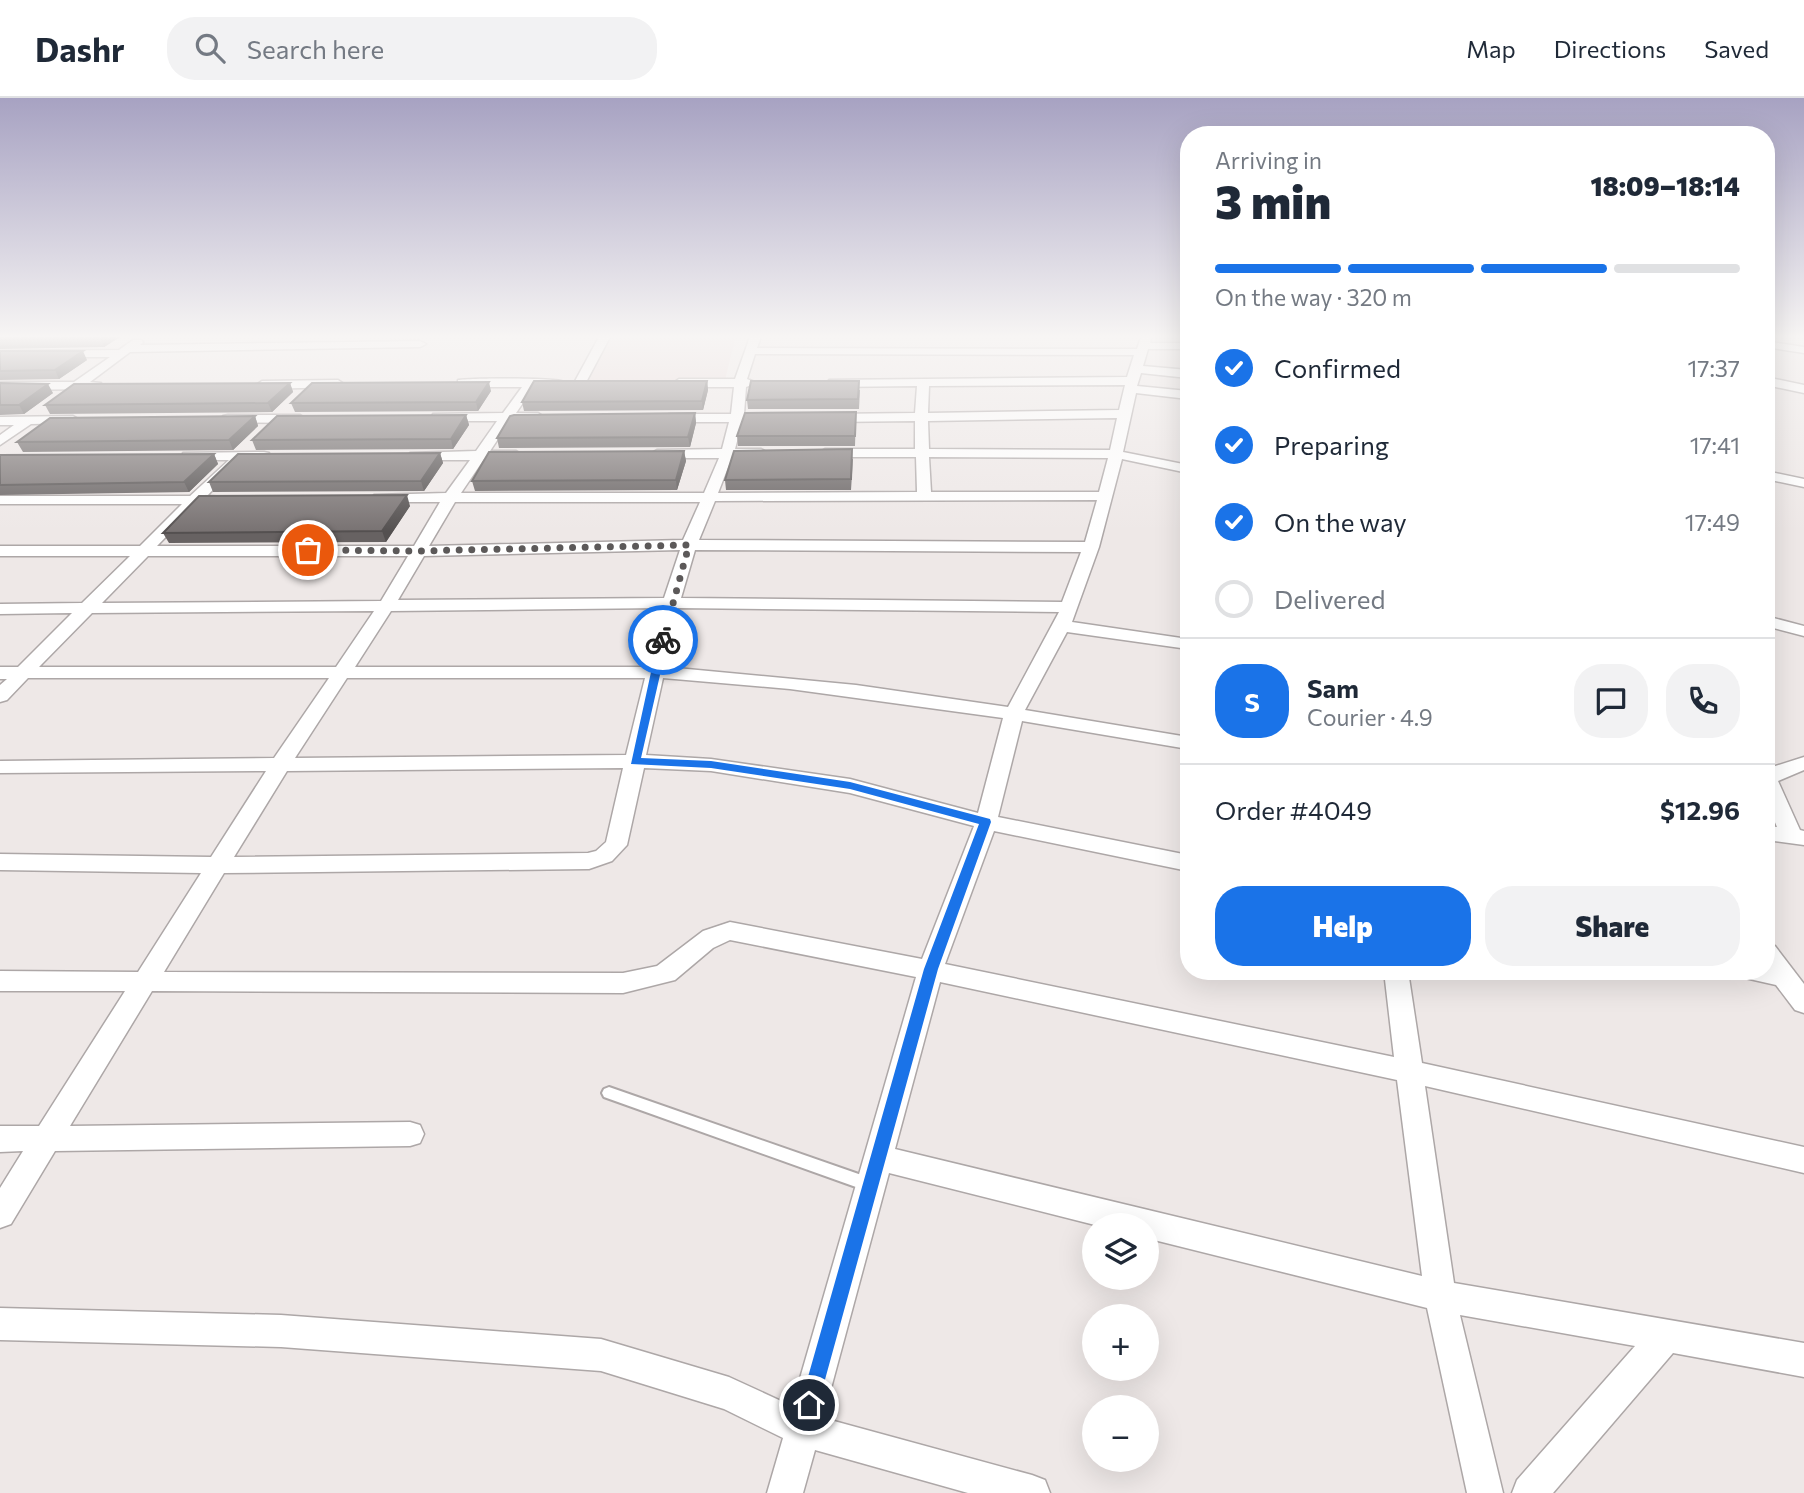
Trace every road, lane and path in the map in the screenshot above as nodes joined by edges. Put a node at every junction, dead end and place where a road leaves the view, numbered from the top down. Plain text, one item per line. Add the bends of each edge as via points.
1 (54, 402) edge
2 (294, 402) edge
3 (518, 402) edge
4 (738, 402) edge
5 (922, 402) edge
6 (1127, 402) edge
7 (1125, 414) junction
8 (508, 416) junction
9 (427, 417) edge
10 (549, 417) edge
11 (921, 417) junction
12 (318, 418) edge
13 (656, 418) edge
14 (737, 418) junction
15 (763, 418) edge
16 (816, 418) edge
17 (208, 419) edge
18 (277, 419) junction
19 (83, 420) edge
20 (0, 421) edge
21 (28, 421) junction
22 (0, 441) edge
23 (924, 452) junction
24 (779, 453) edge
25 (806, 453) edge
26 (645, 454) edge
27 (727, 454) junction
28 (1115, 454) junction
29 (536, 455) edge
30 (239, 456) junction
31 (279, 456) edge
32 (400, 456) edge
33 (481, 456) junction
34 (173, 457) edge
35 (1180, 467) edge
36 (1775, 477) edge
37 (1804, 483) edge
38 (710, 496) junction
39 (1105, 496) junction
40 (924, 497) junction
41 (450, 498) junction
42 (369, 499) edge
43 (0, 500) edge
44 (194, 500) junction
45 (235, 500) edge
46 (689, 545) junction
47 (1091, 547) junction
48 (143, 550) junction
49 (0, 551) edge
50 (418, 551) junction
51 (671, 603) junction
52 (386, 606) junction
53 (1069, 607) junction
54 (87, 608) junction
55 (0, 609) edge
56 (1775, 623) edge
57 (1062, 626) junction
58 (1804, 631) edge
59 (1180, 643) edge
60 (656, 672) junction
61 (0, 673) edge
62 (24, 673) junction
63 (342, 673) junction
64 (0, 696) edge
65 (1014, 713) junction
66 (1180, 742) edge
67 (635, 761) junction
68 (1804, 763) edge
69 (280, 765) junction
70 (0, 767) edge
71 (1775, 773) edge
72 (1775, 795) edge
73 (986, 822) junction
74 (1775, 833) edge
75 (1798, 837) edge
76 (1180, 861) edge
77 (0, 862) edge
78 (218, 864) junction
79 (1775, 965) edge
80 (931, 969) junction
81 (1775, 975) edge
82 (1784, 977) junction
83 (147, 979) junction
84 (1397, 980) edge
85 (0, 981) edge
86 (1804, 1003) edge
87 (1408, 1070) junction
88 (609, 1093) dead end
89 (410, 1134) dead end
90 (0, 1139) edge
91 (46, 1140) junction
92 (1804, 1160) edge
93 (875, 1172) junction
94 (0, 1214) edge
95 (1440, 1296) junction
96 (0, 1324) edge
97 (1666, 1336) junction
98 (1804, 1360) edge
99 (802, 1429) junction
100 (785, 1493) edge
101 (1032, 1493) edge
102 (1485, 1493) edge
103 (1530, 1493) edge

1 - 21 street
2 - 18 street
3 - 8 street
4 - 14 street
5 - 11 street
6 - 7 street
7 - 11 street
7 - 28 street
8 - 9 street
8 - 10 street
8 - 33 street
11 - 16 street
11 - 23 street
12 - 18 street
13 - 14 street
14 - 15 street
14 - 27 street
17 - 18 street
18 - 30 street
19 - 21 street
20 - 21 street
21 - 22 street
23 - 25 street
23 - 28 street
23 - 40 street
24 - 27 street
26 - 27 street
27 - 38 street
28 - 35 street
28 - 39 street
29 - 33 street
30 - 31 street
30 - 34 street
30 - 44 street
32 - 33 street
33 - 41 street
36 - 37 street
38 - 40 street
38 - 41 street
38 - 46 street
39 - 40 street
39 - 47 street
41 - 42 street
41 - 50 street
43 - 44 street
44 - 45 street
44 - 48 street
46 - 47 street
46 - 50 street
46 - 51 street
47 - 53 street
48 - 49 street
48 - 50 street
48 - 54 street
50 - 52 street
51 - 52 street
51 - 53 street
51 - 60 street
52 - 54 street
52 - 63 street
53 - 57 street
54 - 55 street
54 - 62 street
56 - 58 street
57 - 59 street
57 - 65 street
60 - 63 street
60 - 65 street via 870,691
60 - 67 street
61 - 62 street
62 - 63 street
62 - 64 street
63 - 69 street
65 - 66 street
65 - 73 street
67 - 69 street
67 - 73 street via 711,765 850,786
67 - 78 street via 616,845 589,861
68 - 71 street
69 - 70 street
69 - 78 street
72 - 75 street
73 - 76 street
73 - 80 street
74 - 75 street
77 - 78 street
78 - 83 street
79 - 82 street
80 - 83 street via 730,931 701,942 671,971 623,983
80 - 87 street
80 - 93 street
81 - 82 street
82 - 86 street
83 - 85 street
83 - 91 street
84 - 87 street
87 - 92 street
87 - 95 street
88 - 93 lane
89 - 91 street
90 - 91 street
91 - 94 street
93 - 95 street
93 - 99 street
95 - 97 street
95 - 102 street
96 - 99 street via 281,1331 601,1355 729,1394
97 - 98 street
97 - 103 street
99 - 100 street
99 - 101 street

